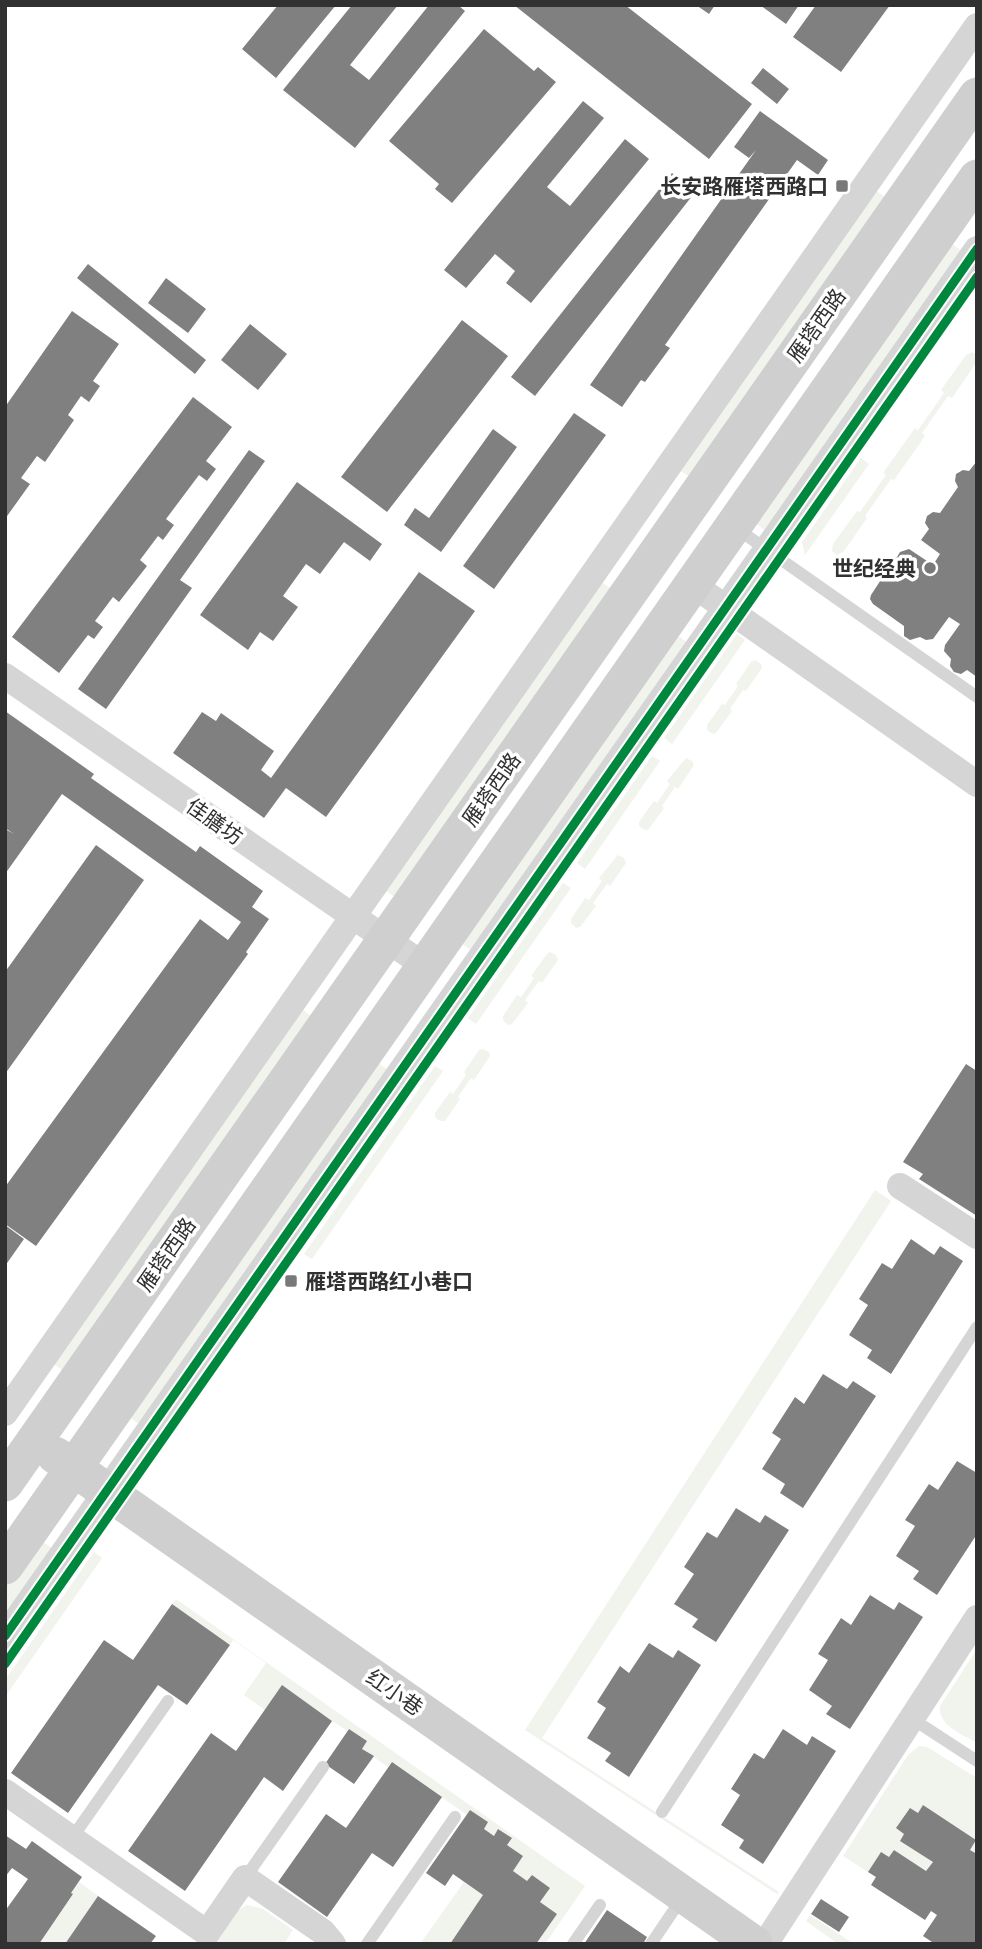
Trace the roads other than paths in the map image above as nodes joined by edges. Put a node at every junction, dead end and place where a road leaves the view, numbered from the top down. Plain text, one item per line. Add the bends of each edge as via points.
1 (977, 26) edge
2 (977, 96) edge
3 (977, 178) edge
4 (972, 266) edge
5 (733, 526) junction
6 (766, 549) junction
7 (692, 584) junction
8 (725, 608) junction
9 (5, 676) edge
10 (977, 697) edge
11 (977, 784) edge
12 (354, 916) junction
13 (387, 939) junction
14 (425, 966) junction
15 (900, 1186) dead end
16 (977, 1236) edge
17 (977, 1327) edge
18 (5, 1413) edge
19 (35, 1440) junction
20 (74, 1467) junction
21 (5, 1483) edge
22 (107, 1491) junction
23 (5, 1566) edge
24 (977, 1618) edge
25 (5, 1636) edge
26 (168, 1700) dead end
27 (911, 1718) junction
28 (977, 1760) edge
29 (323, 1767) dead end
30 (5, 1792) edge
31 (662, 1812) dead end
32 (456, 1817) dead end
33 (72, 1839) junction
34 (245, 1878) junction
35 (684, 1895) junction
36 (600, 1905) dead end
37 (203, 1938) edge
38 (333, 1944) edge
39 (367, 1944) edge
40 (573, 1944) edge
41 (651, 1944) edge
42 (754, 1944) edge
43 (765, 1944) edge

1 - 12 street
2 - 13 main road, 雁塔西路
3 - 5 main road
4 - 6 street
5 - 6 lane
5 - 7 main road
6 - 8 street
6 - 10 lane
7 - 8 street
7 - 14 main road
8 - 11 street
8 - 22 street
9 - 12 street, 佳膳坊
12 - 13 street, 佳膳坊
12 - 18 street
13 - 14 street, 佳膳坊
13 - 19 main road, 雁塔西路
14 - 20 main road
15 - 16 street
17 - 31 lane
19 - 20 main road, 红小巷
19 - 21 main road, 雁塔西路
20 - 22 main road, 红小巷
20 - 23 main road
22 - 25 street
22 - 35 main road, 红小巷
24 - 27 street
26 - 33 lane
27 - 28 lane
27 - 43 street
29 - 34 lane
30 - 33 street
32 - 39 lane
33 - 37 street
34 - 37 street
34 - 38 street via 323,1932
35 - 41 lane
35 - 42 main road, 红小巷
36 - 40 lane

